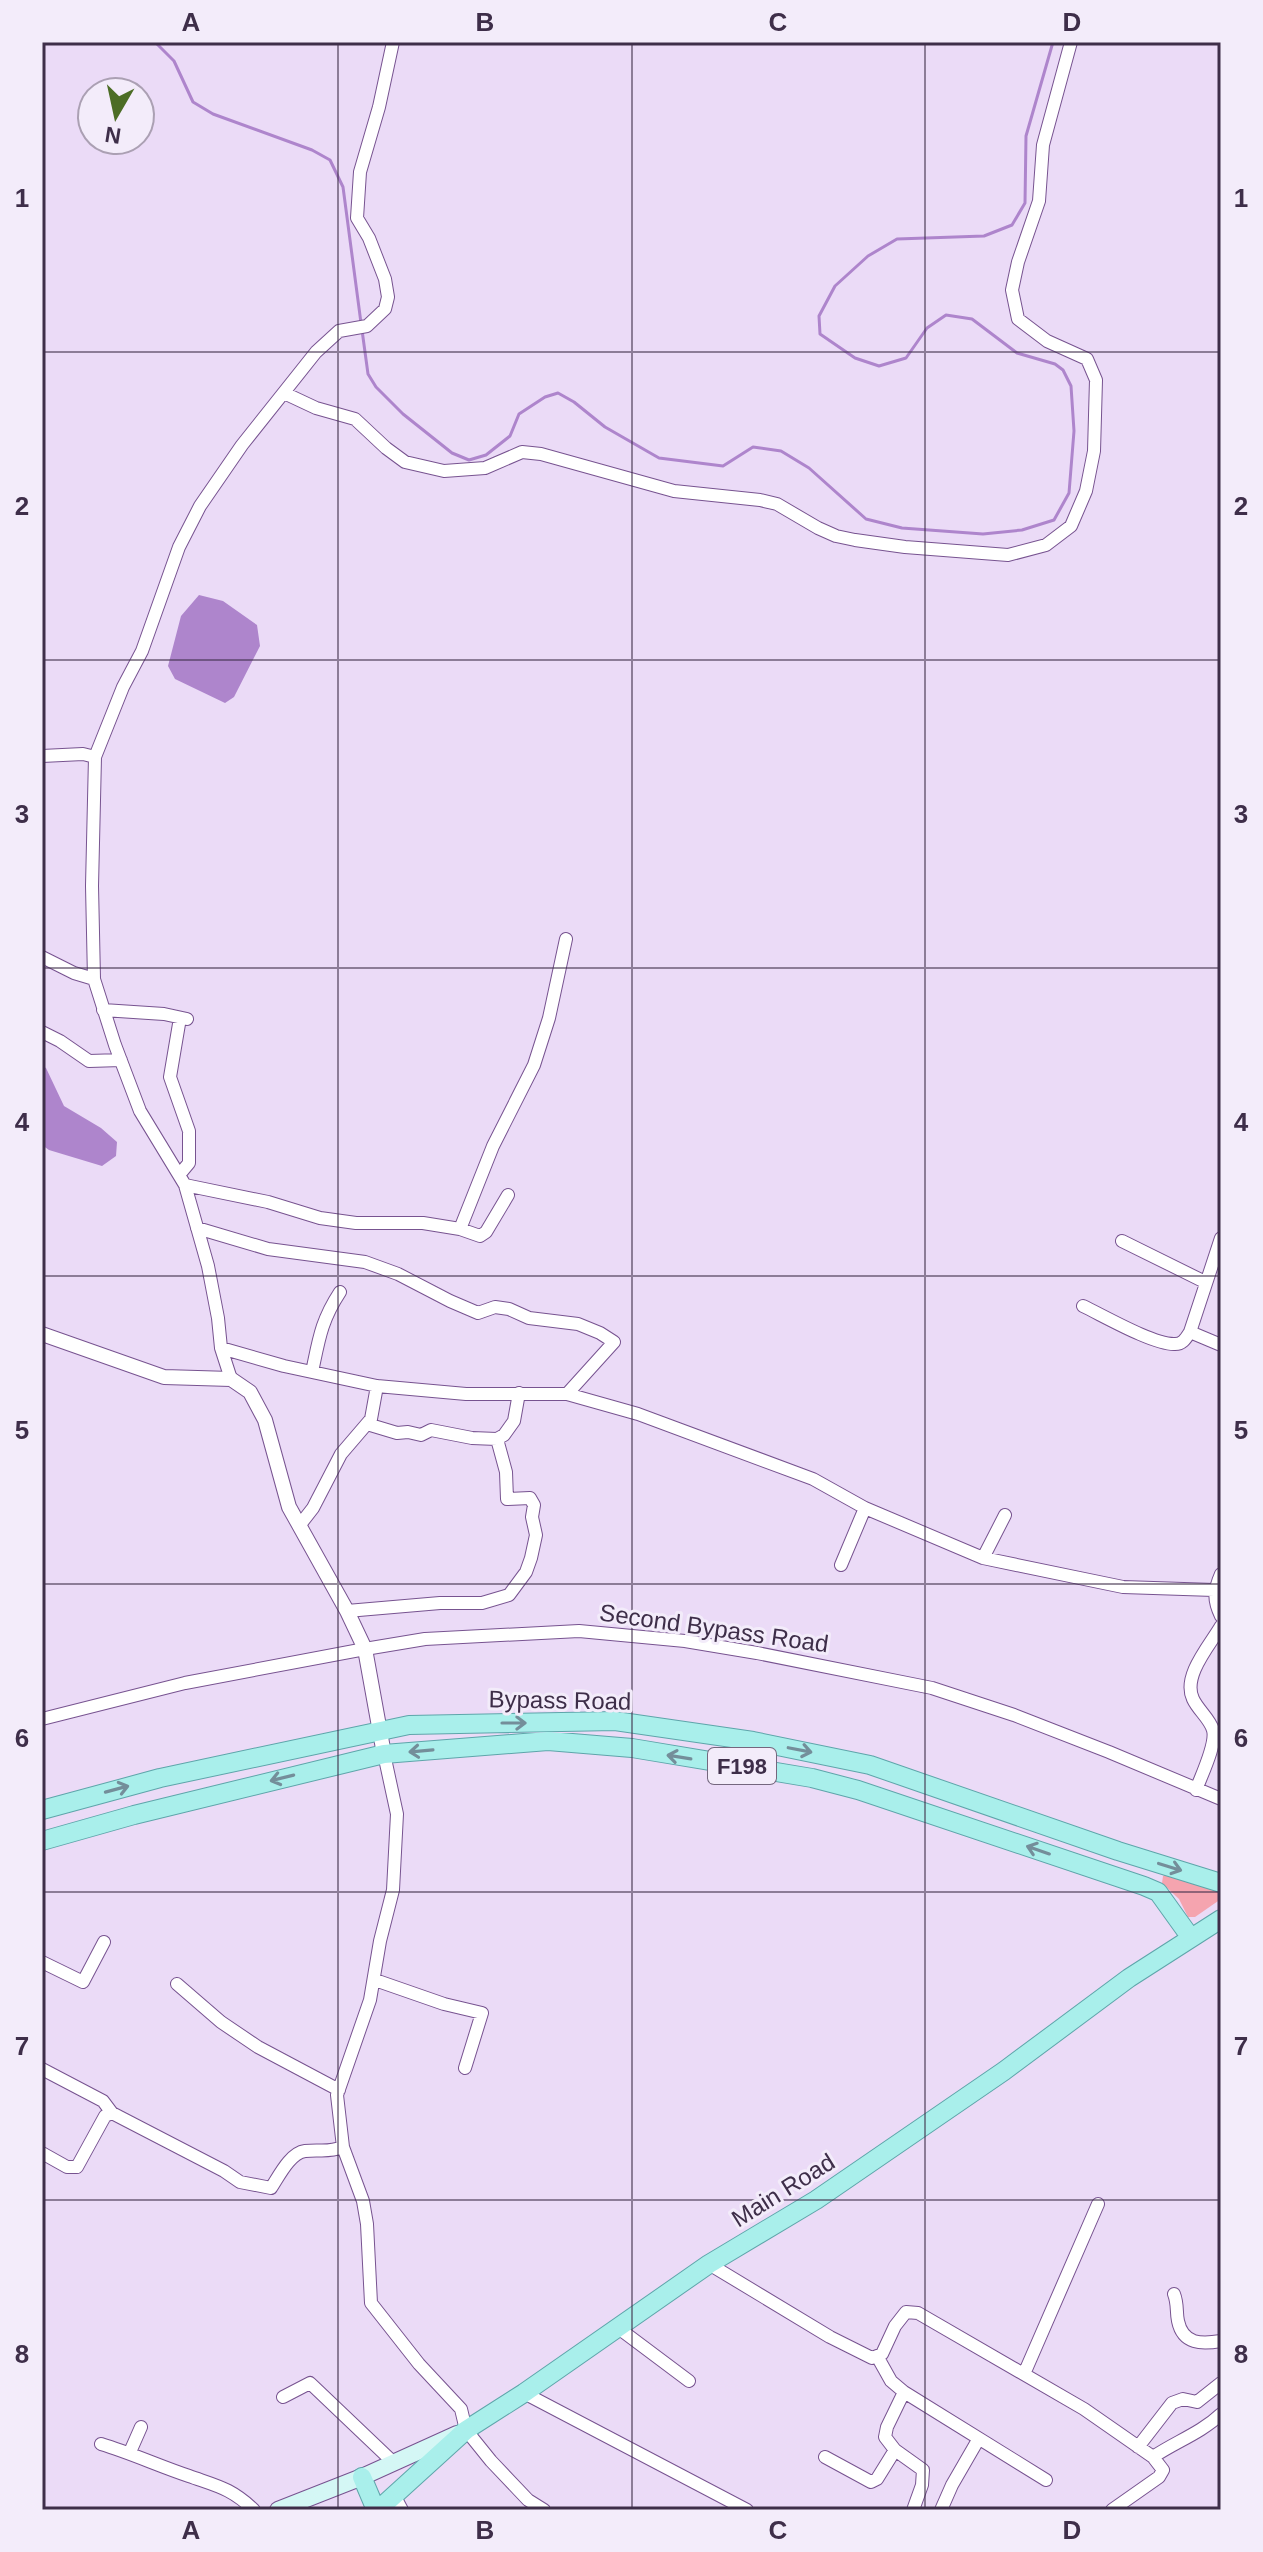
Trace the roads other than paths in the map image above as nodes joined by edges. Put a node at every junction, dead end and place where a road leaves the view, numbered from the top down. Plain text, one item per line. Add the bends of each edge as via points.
1 (393, 42) edge
2 (1071, 42) edge
3 (284, 393) junction
4 (42, 756) edge
5 (95, 757) junction
6 (566, 939) dead end
7 (42, 957) edge
8 (94, 979) junction
9 (103, 1010) junction
10 (42, 1032) edge
11 (121, 1060) junction
12 (182, 1180) junction
13 (508, 1195) dead end
14 (197, 1228) junction
15 (460, 1229) junction
16 (1221, 1238) edge
17 (1122, 1241) dead end
18 (1205, 1282) junction
19 (340, 1292) dead end
20 (1083, 1306) dead end
21 (1190, 1332) junction
22 (42, 1334) edge
23 (1221, 1345) edge
24 (221, 1348) junction
25 (312, 1372) junction
26 (231, 1379) junction
27 (377, 1386) junction
28 (519, 1393) junction
29 (567, 1394) junction
30 (367, 1424) junction
31 (497, 1439) junction
32 (865, 1508) junction
33 (1005, 1515) dead end
34 (299, 1526) junction
35 (983, 1558) junction
36 (841, 1565) dead end
37 (1221, 1574) edge
38 (1214, 1590) junction
39 (347, 1611) junction
40 (1221, 1616) edge
41 (1221, 1626) edge
42 (365, 1649) junction
43 (42, 1719) edge
44 (381, 1730) junction
45 (753, 1741) junction
46 (384, 1754) junction
47 (749, 1767) junction
48 (1196, 1790) junction
49 (1221, 1799) edge
50 (42, 1810) edge
51 (42, 1841) edge
52 (1118, 1851) junction
53 (1112, 1875) junction
54 (1221, 1883) edge
55 (1221, 1919) edge
56 (1191, 1938) junction
57 (104, 1942) dead end
58 (42, 1962) edge
59 (375, 1980) junction
60 (177, 1984) dead end
61 (465, 2068) dead end
62 (42, 2069) edge
63 (339, 2090) junction
64 (112, 2113) junction
65 (343, 2147) junction
66 (42, 2153) edge
67 (1098, 2204) dead end
68 (709, 2264) junction
69 (1174, 2294) dead end
70 (617, 2327) junction
71 (1221, 2341) edge
72 (877, 2356) junction
73 (1024, 2374) junction
74 (689, 2381) dead end
75 (1221, 2383) edge
76 (904, 2392) junction
77 (524, 2393) junction
78 (283, 2397) dead end
79 (1221, 2414) edge
80 (141, 2427) dead end
81 (466, 2430) junction
82 (978, 2440) junction
83 (101, 2444) dead end
84 (1138, 2447) junction
85 (895, 2450) junction
86 (130, 2452) junction
87 (825, 2457) dead end
88 (1153, 2457) junction
89 (394, 2463) junction
90 (362, 2477) junction
91 (1046, 2480) dead end
92 (398, 2503) edge
93 (254, 2510) edge
94 (278, 2510) edge
95 (377, 2510) edge
96 (544, 2510) edge
97 (747, 2510) edge
98 (913, 2510) edge
99 (941, 2510) edge
100 (1112, 2510) edge

1 - 3 street via 360,172 357,218 385,279 385,309 367,326 339,331
2 - 3 street via 1043,145 1039,201 1012,290 1018,319 1047,341 1087,359 1096,380 1094,451 1086,491 1071,526 1046,545 1008,555 855,540 818,528 777,504 674,491 541,454 522,452 485,468 444,471 405,462 355,419
3 - 5 street via 200,506
4 - 5 street
5 - 8 street
6 - 15 street via 534,1065 493,1146
7 - 8 street
8 - 9 street
9 - 11 street
9 - 12 street via 184,1018 170,1077 189,1131 189,1163
10 - 11 street via 89,1061
11 - 12 street via 140,1111
12 - 14 street
12 - 15 street via 320,1218
13 - 15 street via 486,1232 480,1236
14 - 24 street
14 - 29 street via 268,1249 365,1262 478,1313 495,1307 578,1324 614,1342
16 - 18 street
17 - 18 street
18 - 21 street
19 - 25 street via 326,1313
20 - 21 street via 1174,1344
21 - 23 street
22 - 26 street via 164,1377
24 - 25 street
24 - 26 street
25 - 27 street
26 - 34 street via 250,1392 265,1420 285,1496
27 - 28 street
27 - 30 street
28 - 29 street
28 - 31 street via 514,1421
29 - 32 street via 638,1414 813,1479
30 - 31 street via 397,1433 421,1435 431,1430
30 - 34 street via 341,1454
31 - 39 street via 507,1499 530,1498 534,1505 531,1558 509,1595 482,1603
32 - 35 street
32 - 36 street
33 - 35 street
34 - 39 street
35 - 38 street via 1123,1587
37 - 38 street
38 - 40 street
39 - 42 street
41 - 48 street via 1190,1684 1214,1741
42 - 43 street, Second Bypass Road via 185,1683
42 - 44 street
42 - 48 street, Second Bypass Road via 425,1639 579,1631 757,1653 932,1688 1095,1746
44 -> 45 main road, Bypass Road / F198 via 615,1721
44 - 46 street
50 -> 44 main road, Bypass Road / F198 via 160,1778
45 - 47 main road
45 -> 52 main road, Bypass Road / F198 via 870,1765
47 -> 46 main road, Bypass Road / F198 via 548,1741
46 -> 51 main road, Bypass Road / F198
46 - 59 street via 397,1814 393,1890
53 -> 47 main road, Bypass Road / F198 via 858,1790
48 - 49 street, Second Bypass Road
52 - 53 main road
52 -> 54 main road, F198
53 - 56 main road, F198 via 1158,1892
55 - 56 main road, Main Road
56 - 68 main road, Main Road via 816,2200
57 - 58 street via 83,1982
59 - 61 street via 482,2013
59 - 63 street
60 - 63 street via 258,2047
62 - 64 street via 103,2101
63 - 65 street
64 - 65 street via 240,2182 271,2188 303,2151
64 - 66 street via 105,2116 77,2167
65 - 81 street via 363,2201 371,2303 461,2409
67 - 73 street
68 - 70 main road, Main Road
68 - 72 street via 830,2337
69 - 71 street via 1178,2323 1189,2339 1203,2344
70 - 74 street
70 - 77 main road, Main Road
72 - 73 street via 906,2312 918,2313
72 - 76 street
73 - 84 street
75 - 84 street via 1197,2402 1172,2403
76 - 82 street
76 - 85 street via 885,2437
77 - 81 main road, Main Road
77 - 97 street
78 - 89 street via 310,2383
79 - 88 street
80 - 86 street
81 - 89 main road
81 - 92 main road, Main Road
81 - 96 street via 528,2500
82 - 91 street
82 - 99 street
83 - 86 street
84 - 88 street
85 - 87 street via 871,2482
85 - 98 street via 923,2470
86 - 93 street via 222,2486
88 - 100 street via 1163,2470 1159,2477
89 - 90 main road
90 - 94 main road
90 - 95 main road
92 - 95 main road, Main Road

